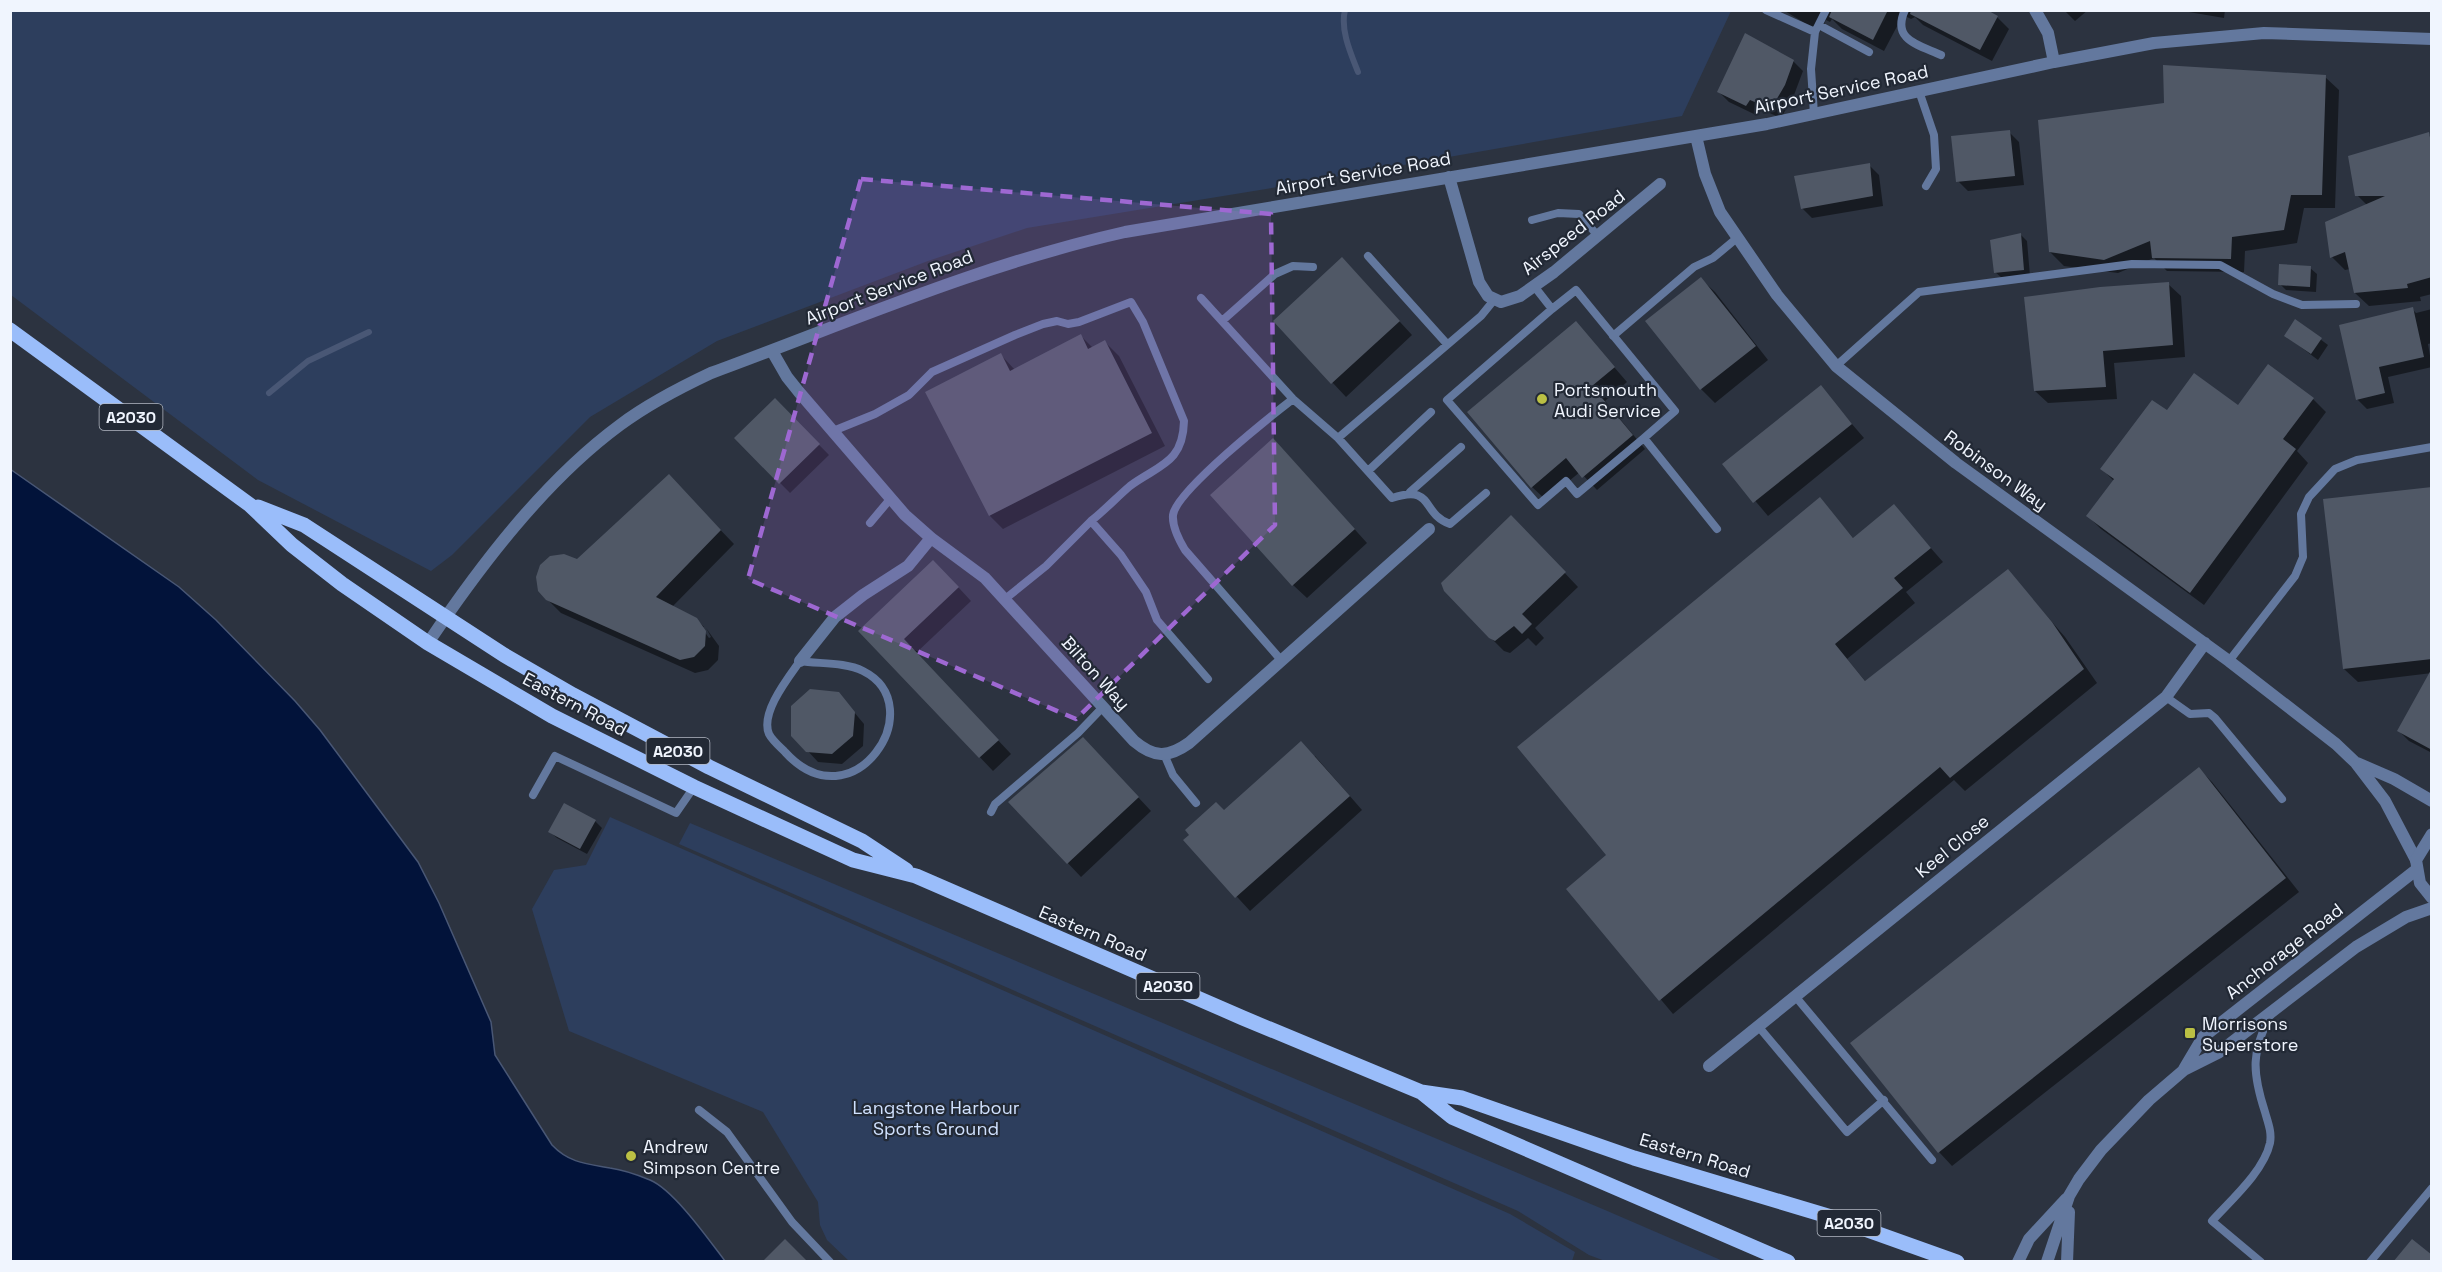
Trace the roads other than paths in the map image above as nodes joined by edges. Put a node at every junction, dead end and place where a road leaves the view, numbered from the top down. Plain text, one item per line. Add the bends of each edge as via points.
1 (1766, 10) edge
2 (1826, 10) edge
3 (1905, 10) edge
4 (2035, 10) edge
5 (1817, 29) junction
6 (2432, 39) edge
7 (1869, 52) dead end
8 (1941, 55) dead end
9 (2054, 62) junction
10 (1919, 91) junction
11 (1814, 114) junction
12 (1696, 136) junction
13 (1449, 177) junction
14 (1660, 184) dead end
15 (1926, 186) dead end
16 (1532, 220) dead end
17 (1598, 236) junction
18 (1737, 238) junction
19 (1368, 256) dead end
20 (1313, 267) dead end
21 (1534, 286) junction
22 (1201, 298) dead end
23 (1494, 300) junction
24 (2356, 304) dead end
25 (1552, 309) junction
26 (1222, 321) junction
27 (10, 330) edge
28 (1613, 336) junction
29 (1447, 344) junction
30 (772, 351) junction
31 (1836, 366) junction
32 (1293, 399) junction
33 (1431, 412) dead end
34 (833, 431) junction
35 (1338, 438) junction
36 (1644, 438) junction
37 (1461, 447) dead end
38 (2432, 447) edge
39 (1368, 471) junction
40 (1410, 492) junction
41 (1486, 493) dead end
42 (891, 498) junction
43 (250, 504) junction
44 (1091, 521) junction
45 (870, 523) dead end
46 (1429, 529) dead end
47 (1717, 529) dead end
48 (932, 538) junction
49 (1005, 599) junction
50 (445, 617) junction
51 (428, 643) junction
52 (2205, 643) junction
53 (1281, 660) junction
54 (800, 661) junction
55 (2229, 661) junction
56 (1208, 679) dead end
57 (2166, 697) junction
58 (1103, 707) junction
59 (1164, 754) junction
60 (2356, 763) junction
61 (694, 788) junction
62 (534, 795) dead end
63 (2282, 799) dead end
64 (2432, 801) edge
65 (1196, 803) dead end
66 (991, 812) dead end
67 (2432, 834) edge
68 (2416, 865) junction
69 (916, 876) junction
70 (2432, 898) edge
71 (2432, 908) edge
72 (1795, 996) junction
73 (2275, 1008) junction
74 (1758, 1026) junction
75 (1709, 1066) dead end
76 (2184, 1070) junction
77 (1421, 1092) junction
78 (1884, 1100) junction
79 (699, 1110) dead end
80 (1932, 1160) dead end
81 (2432, 1188) edge
82 (2069, 1196) junction
83 (830, 1262) edge
84 (1788, 1262) edge
85 (1957, 1262) edge
86 (2018, 1262) edge
87 (2047, 1262) edge
88 (2067, 1262) edge
89 (2261, 1262) edge
90 (2370, 1262) edge

1 - 5 lane
2 - 5 lane
3 - 8 lane via 1900,29 1906,37
4 - 9 street via 2048,33
5 - 7 lane
5 - 11 lane via 1811,69
6 - 9 street, Airport Service Road via 2264,33 2154,43
9 - 10 street, Airport Service Road
10 - 11 street, Airport Service Road
10 - 15 lane via 1934,135 1936,169
11 - 12 street, Airport Service Road
12 - 13 street, Airport Service Road
12 - 18 street, Robinson Way via 1712,196
13 - 23 street via 1479,282
13 - 30 street, Airport Service Road via 1125,232 1044,251
14 - 17 street, Airspeed Road
16 - 17 lane via 1558,213 1579,214
17 - 21 street, Airspeed Road
18 - 28 lane via 1713,258 1694,267
18 - 31 street, Robinson Way via 1777,295
19 - 29 lane
20 - 26 lane via 1293,266 1275,274
21 - 23 street, Airspeed Road via 1510,300
21 - 25 lane
22 - 26 lane
23 - 29 lane
24 - 31 lane via 2302,305 2220,265 2132,264 1919,292
25 - 28 lane via 1576,290
25 - 36 lane via 1447,400 1538,505 1566,482 1577,495
26 - 32 lane
27 - 43 main road, Eastern Road / A2030
28 - 36 lane via 1675,411
29 - 35 lane
30 - 34 street, Bilton Way via 787,377
30 - 50 street, Airport Service Road via 676,389 619,426 539,500
31 - 52 street, Robinson Way via 1947,457
32 - 35 lane
32 - 53 lane via 1185,494 1173,514 1176,535 1185,550
33 - 39 lane
34 - 42 street, Bilton Way
34 - 44 lane via 909,395 932,372 1015,335 1057,321 1079,322 1131,302 1184,422 1184,435 1169,462 1139,480
35 - 39 lane
36 - 47 lane
37 - 40 lane
38 - 55 lane via 2356,460 2335,469 2309,497 2301,514 2303,557 2295,576
39 - 40 lane via 1392,498
40 - 41 lane via 1418,494 1443,522 1450,524
42 - 45 lane
42 - 48 street, Bilton Way
43 - 50 main road, Eastern Road / A2030 via 304,525
43 - 51 main road, Eastern Road / A2030 via 292,545
44 - 49 lane via 1046,566
44 - 56 lane via 1146,592 1157,620
46 - 53 street
48 - 49 street, Bilton Way via 969,564
48 - 54 street via 908,566 835,618
49 - 58 street, Bilton Way
50 - 51 street, Airport Service Road
50 - 69 main road, Eastern Road / A2030 via 573,695 862,841
51 - 61 main road, Eastern Road / A2030 via 552,716
52 - 55 street, Robinson Way
52 - 57 street, Keel Close
53 - 59 street via 1189,743 1177,752
54 - 54 lane via 862,670 882,688 890,722 885,739 863,766 850,772 817,775 796,764 770,735 767,722 771,705
55 - 60 street, Robinson Way
57 - 63 lane via 2190,714 2209,713 2215,718
57 - 72 street, Keel Close
58 - 59 street, Bilton Way via 1144,750
58 - 66 lane via 995,804
59 - 65 lane via 1173,775
60 - 64 street, Robinson Way
60 - 68 street, Robinson Way via 2385,801
61 - 62 lane via 676,813 555,756
61 - 69 main road, Eastern Road / A2030 via 853,860
67 - 68 street
68 - 70 street, Robinson Way via 2422,889
68 - 76 street, Anchorage Road via 2203,1037
69 - 77 main road, Eastern Road / A2030
71 - 73 street, Anchorage Road via 2381,931
72 - 74 street, Keel Close
72 - 78 lane
73 - 76 street, Anchorage Road via 2218,1053
73 - 89 lane via 2255,1050 2257,1084 2270,1126 2268,1151 2261,1165 2212,1221
74 - 75 street, Keel Close
74 - 78 lane via 1847,1132
76 - 82 street, Anchorage Road via 2101,1150
77 - 84 main road, Eastern Road / A2030 via 1452,1118
77 - 85 main road, Eastern Road / A2030 via 1462,1098 1634,1158 1831,1217
78 - 80 lane
79 - 83 lane via 727,1132 792,1222
81 - 90 lane
82 - 86 street via 2029,1239
82 - 87 street
82 - 88 street

